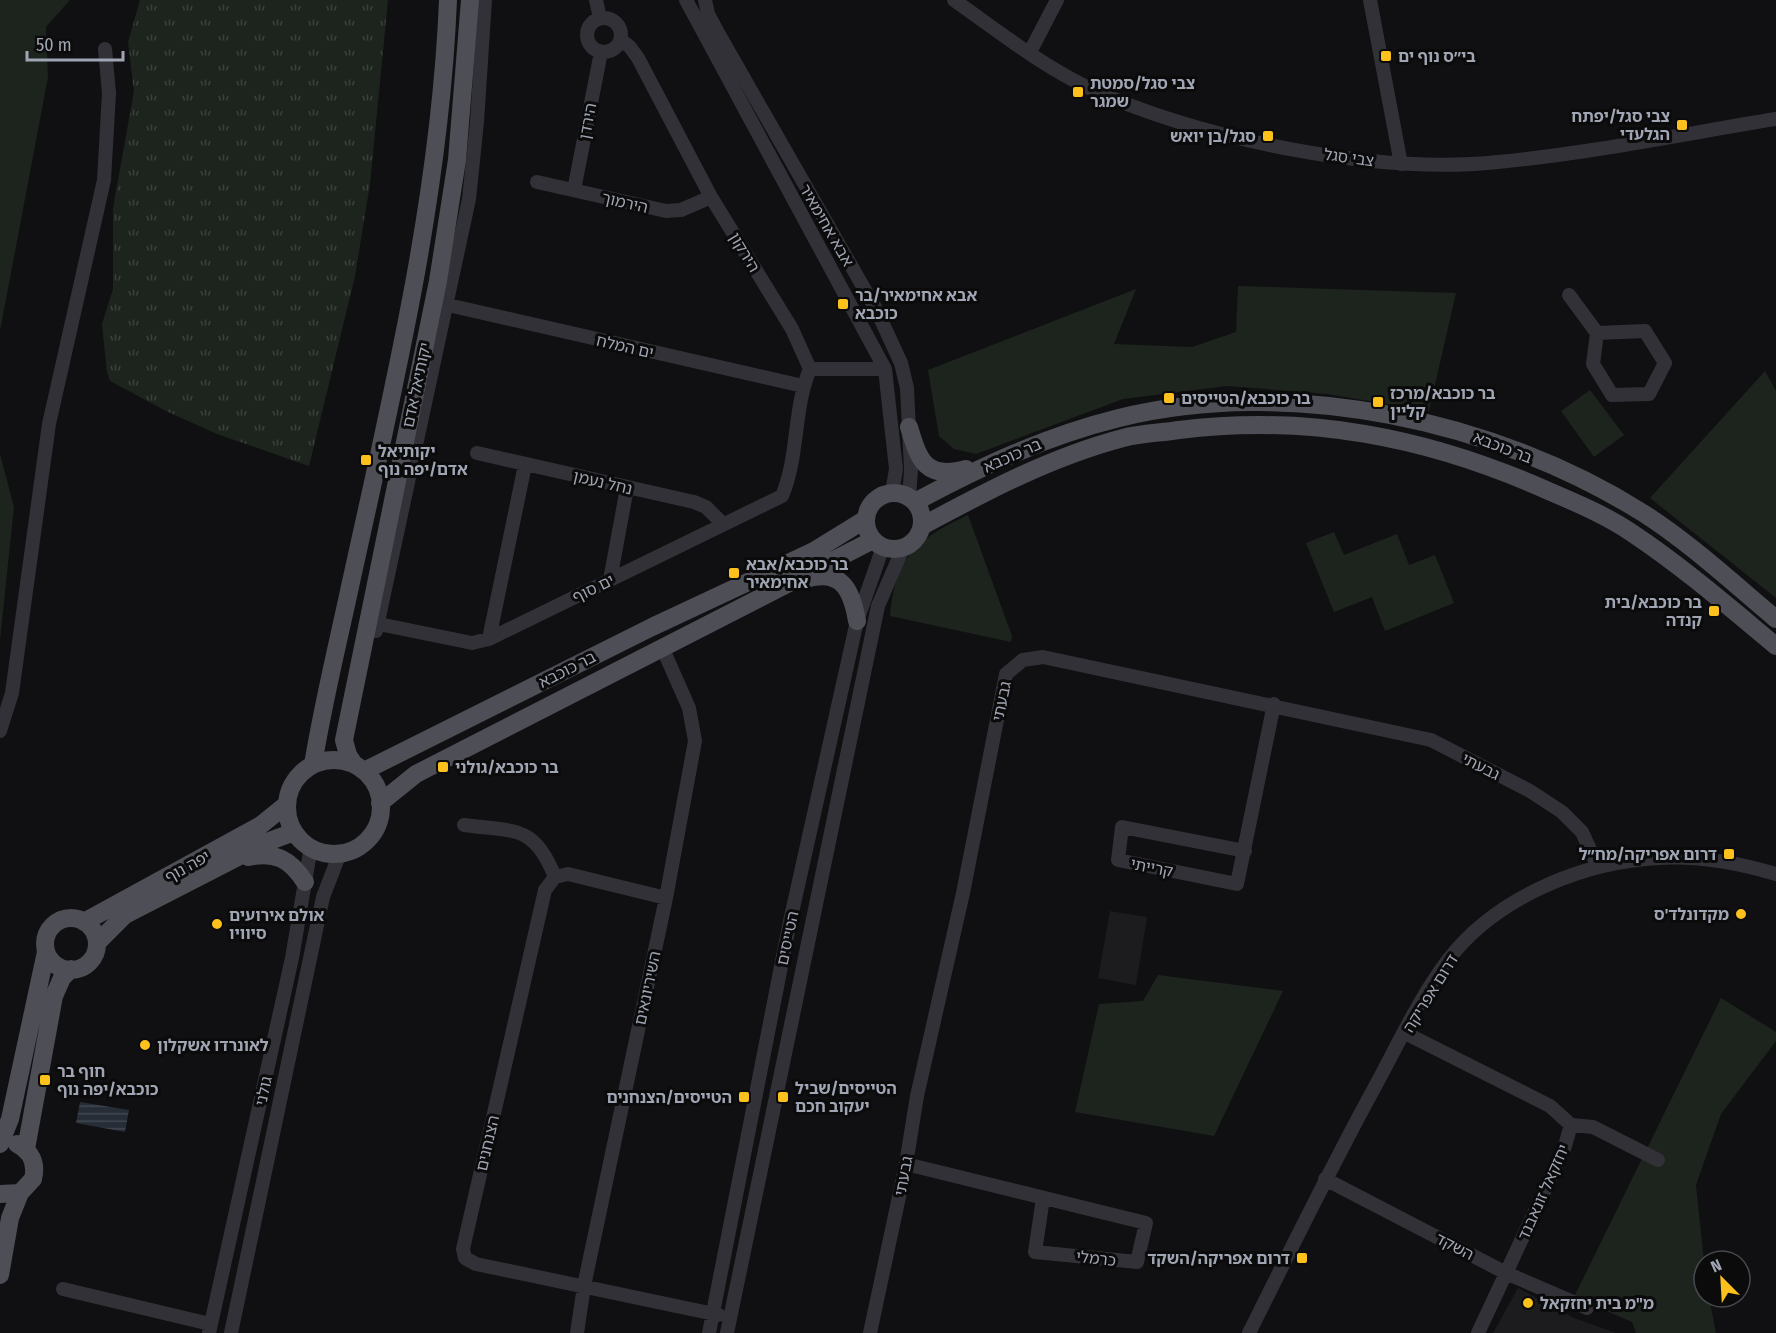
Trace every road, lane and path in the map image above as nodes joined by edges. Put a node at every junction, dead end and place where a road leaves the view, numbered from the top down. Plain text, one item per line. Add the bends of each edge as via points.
1 (448, 0) edge
2 (470, 0) edge
3 (484, 0) edge
4 (596, 0) edge
5 (686, 0) edge
6 (705, 0) edge
7 (954, 0) edge
8 (1057, 0) edge
9 (1370, 0) edge
10 (600, 18) junction
11 (621, 40) junction
12 (105, 49) dead end
13 (601, 52) junction
14 (1030, 52) junction
15 (1776, 119) edge
16 (1401, 164) junction
17 (537, 182) dead end
18 (574, 190) junction
19 (711, 197) junction
20 (1569, 295) dead end
21 (448, 305) junction
22 (1597, 333) junction
23 (810, 369) junction
24 (885, 369) junction
25 (803, 386) junction
26 (909, 427) junction
27 (477, 453) dead end
28 (999, 459) junction
29 (525, 465) junction
30 (627, 488) junction
31 (905, 498) junction
32 (866, 519) junction
33 (723, 524) junction
34 (922, 526) junction
35 (878, 544) junction
36 (903, 548) junction
37 (610, 580) junction
38 (778, 587) junction
39 (1776, 619) edge
40 (857, 621) junction
41 (379, 624) junction
42 (489, 639) junction
43 (1776, 646) edge
44 (662, 647) junction
45 (358, 665) junction
46 (1274, 704) junction
47 (0, 731) edge
48 (313, 765) junction
49 (359, 768) junction
50 (381, 803) junction
51 (287, 804) junction
52 (464, 825) dead end
53 (294, 832) junction
54 (311, 848) junction
55 (1245, 851) junction
56 (340, 853) junction
57 (226, 864) junction
58 (1598, 867) junction
59 (1773, 874) edge
60 (555, 877) junction
61 (305, 882) junction
62 (666, 898) junction
63 (84, 922) junction
64 (97, 944) junction
65 (46, 952) junction
66 (71, 969) junction
67 (1405, 1033) junction
68 (1571, 1125) junction
69 (0, 1144) edge
70 (26, 1149) junction
71 (1658, 1160) dead end
72 (906, 1164) junction
73 (1325, 1179) junction
74 (0, 1194) edge
75 (20, 1194) junction
76 (1043, 1198) junction
77 (1506, 1273) junction
78 (0, 1275) edge
79 (584, 1286) junction
80 (63, 1289) dead end
81 (1587, 1308) dead end
82 (713, 1314) junction
83 (730, 1318) junction
84 (210, 1329) edge
85 (231, 1333) edge
86 (577, 1333) edge
87 (709, 1333) edge
88 (727, 1333) edge
89 (870, 1333) edge
90 (1249, 1333) edge
91 (1478, 1333) edge

1 - 48 main road, יקותיאל אדם via 438,138 424,233
2 - 45 main road, יקותיאל אדם via 457,160 438,281
3 - 21 street via 469,199
4 - 10 street
5 - 24 street, אבא אחימאיר
6 - 26 street, אבא אחימאיר via 717,31 901,363
7 - 14 street, צבי סגל
8 - 14 street
9 - 16 street
10 - 11 street via 619,25
10 - 13 street via 589,28 588,38 592,47
11 - 13 street via 611,51
11 - 19 street, הירקון via 638,58
12 - 47 street via 109,93 104,180 49,424 12,693
13 - 18 street, הירדן
14 - 16 street, צבי סגל via 1089,88 1146,112 1244,138
15 - 16 street, צבי סגל via 1497,163
17 - 18 street, הירמוך
18 - 19 street, הירמוך via 666,211 681,210
19 - 23 street, הירקון via 792,329
20 - 22 street
21 - 25 street, ים המלח
21 - 41 street
22 - 22 street via 1593,364 1612,395 1649,394 1665,363 1645,331
23 - 24 street
23 - 25 street
24 - 31 street, אבא אחימאיר via 896,469
25 - 33 street, ים סוף via 789,479 782,496
26 - 28 main road via 917,453 941,473
26 - 31 street, אבא אחימאיר via 911,470
27 - 29 street, נחל נעמן
28 - 31 main road, בר כוכבא
28 - 39 main road, בר כוכבא via 1120,418 1203,405 1261,402 1386,415 1460,431 1590,483 1644,514
29 - 30 street, נחל נעמן
29 - 42 street
30 - 33 street, נחל נעמן via 694,502 706,507
30 - 37 street
31 - 32 main road via 875,501
31 - 34 main road via 921,514
32 - 35 main road via 868,531
32 - 49 main road, בר כוכבא via 814,551
33 - 37 street, ים סוף
34 - 36 main road via 914,541
34 - 43 main road, בר כוכבא via 1036,467 1125,437 1263,424 1382,435 1498,468 1630,532 1702,584
35 - 36 main road
35 - 38 main road, בר כוכבא
35 - 40 street, הטייסים
36 - 83 street, הטייסים via 878,606
37 - 42 street, ים סוף
38 - 40 main road via 816,576 832,577 850,590
38 - 44 main road, בר כוכבא
40 - 82 street, הטייסים via 789,926
41 - 42 street, ים סוף via 472,643
41 - 45 street
44 - 50 main road, בר כוכבא via 416,774
44 - 62 street, השיריונאים via 689,708 695,741
45 - 49 main road, יקותיאל אדם via 344,740 348,755
46 - 55 street, קרייתי
46 - 58 street, גבעתי via 1431,740 1562,812 1582,832
46 - 72 street, גבעתי via 1043,657 1023,660 1006,674
48 - 49 main road via 332,760
48 - 51 main road via 292,784
49 - 50 main road via 375,783
50 - 56 main road via 378,824 370,836
51 - 53 main road
51 - 63 main road, יפה נוף via 261,825
52 - 60 street via 517,832 534,840
53 - 54 main road
53 - 57 main road, יפה נוף
54 - 56 main road
54 - 61 street, גולני
55 - 55 street, קרייתי via 1122,827 1118,860 1238,884
56 - 85 street, גולני via 323,897
57 - 61 main road via 273,854 291,864
57 - 64 main road, יפה נוף via 125,915
58 - 59 street, דרום אפריקה via 1647,858 1706,860
58 - 67 street, דרום אפריקה via 1548,885 1477,929 1448,960
60 - 62 street via 568,874
60 - 79 street, הצנחנים via 545,890 463,1249 465,1258 476,1264
61 - 84 street, גולני via 290,970
62 - 79 street, השיריונאים
63 - 64 main road
63 - 65 main road via 69,918 57,922 47,933
64 - 66 main road via 86,964
65 - 66 main road via 58,967
65 - 69 main road via 10,1119
66 - 70 main road via 54,996
67 - 68 street, יחזקאל זונאבנד via 1550,1106
67 - 73 street, דרום אפריקה
68 - 71 street via 1593,1127
68 - 77 street, יחזקאל זונאבנד via 1564,1149
69 - 70 main road via 18,1144
70 - 75 main road via 35,1173
72 - 76 street, כרמלי
72 - 89 street, גבעתי
73 - 77 street, השקד
73 - 90 street, דרום אפריקה
74 - 75 main road
75 - 78 main road via 10,1218
76 - 76 street, כרמלי via 1035,1252 1137,1262 1146,1223
77 - 81 street, השקד
77 - 91 street, יחזקאל זונאבנד
79 - 82 street, הצנחנים
79 - 86 street, השיריונאים
80 - 84 street
82 - 83 street, הצנחנים
82 - 87 street, הטייסים
83 - 88 street, הטייסים

